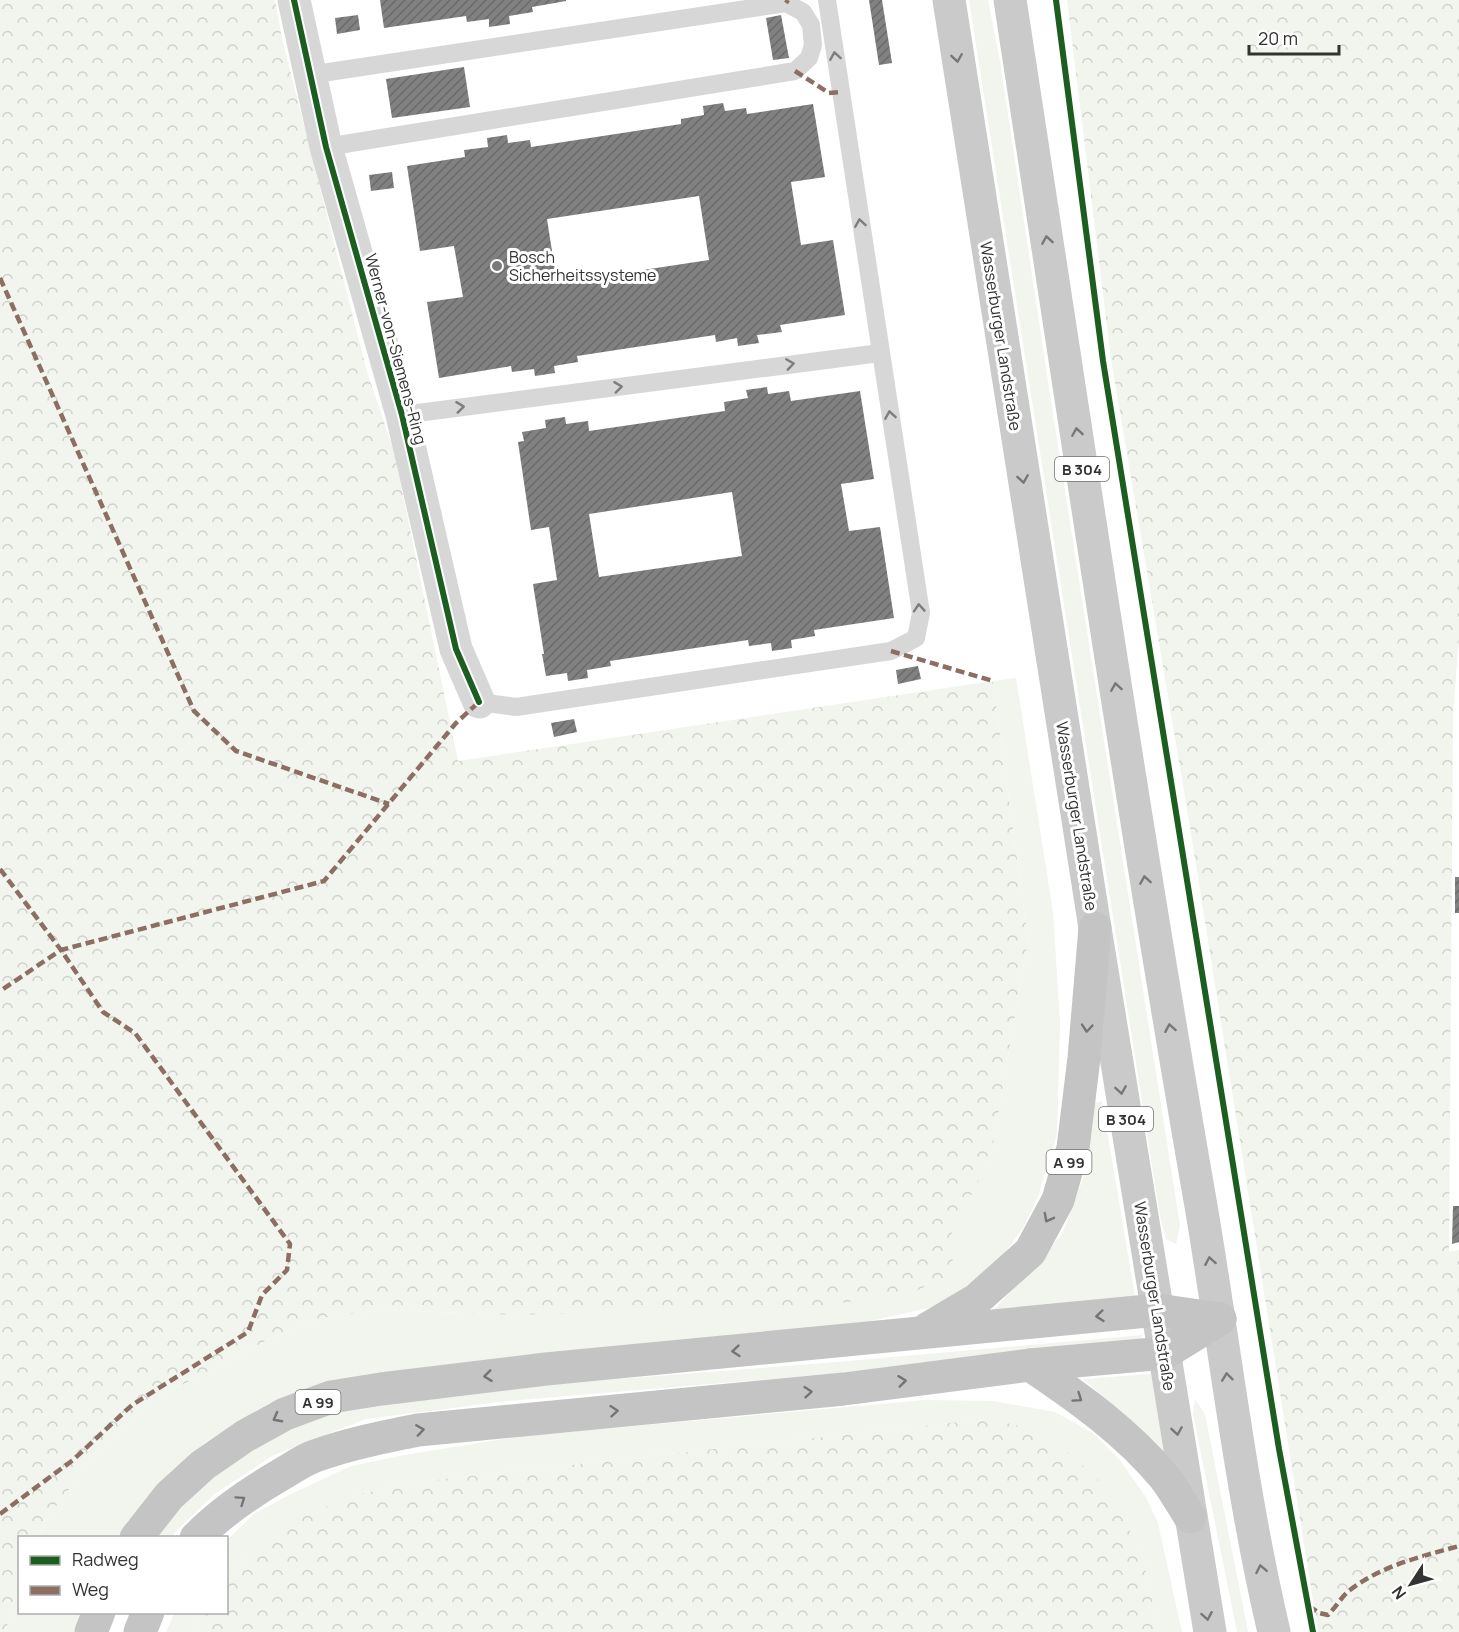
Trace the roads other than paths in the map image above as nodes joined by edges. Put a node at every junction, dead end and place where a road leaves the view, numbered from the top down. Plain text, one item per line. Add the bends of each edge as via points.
1 (294, 0) edge
2 (826, 0) edge
3 (949, 0) edge
4 (1010, 0) edge
5 (309, 75) junction
6 (326, 147) junction
7 (880, 352) junction
8 (402, 415) junction
9 (479, 702) joint
10 (1095, 928) junction
11 (1158, 1310) junction
12 (1220, 1319) junction
13 (920, 1333) junction
14 (1165, 1353) junction
15 (1030, 1365) junction
16 (1190, 1517) junction
17 (138, 1536) edge
18 (198, 1536) edge
19 (98, 1614) edge
20 (147, 1614) edge
21 (1273, 1629) edge
22 (91, 1632) edge
23 (140, 1632) edge
24 (1210, 1632) edge

1 - 5 street, Werner-von-Siemens-Ring
7 -> 2 lane
3 -> 10 main road, Wasserburger Landstraße / B 304
12 -> 4 main road, B 304 via 1154,938
5 - 6 street, Werner-von-Siemens-Ring
5 - 6 lane via 786,3 803,12 811,24 813,45 809,58 795,71
6 - 8 street, Werner-von-Siemens-Ring
8 -> 7 lane
9 -> 7 lane via 516,708 891,651 916,638 921,613
8 - 9 street, Werner-von-Siemens-Ring via 456,649
10 -> 11 main road, Wasserburger Landstraße / B 304
10 -> 13 highway, A 99 via 1072,1148 1058,1200 1030,1252 976,1299
11 - 12 highway, A 99
11 -> 13 highway, A 99
11 - 14 main road, Wasserburger Landstraße / B 304
12 - 14 highway
21 -> 12 main road, B 304 via 1232,1415
13 -> 17 highway, A 99 via 546,1369 331,1397 275,1419 203,1465 169,1496
14 - 15 highway
14 -> 16 main road, Wasserburger Landstraße / B 304
15 -> 16 highway via 1086,1403 1132,1443 1165,1479
18 -> 15 highway via 242,1499 312,1457 408,1432 844,1389
16 -> 24 main road, Wasserburger Landstraße / B 304
19 - 22 highway
20 - 23 highway

